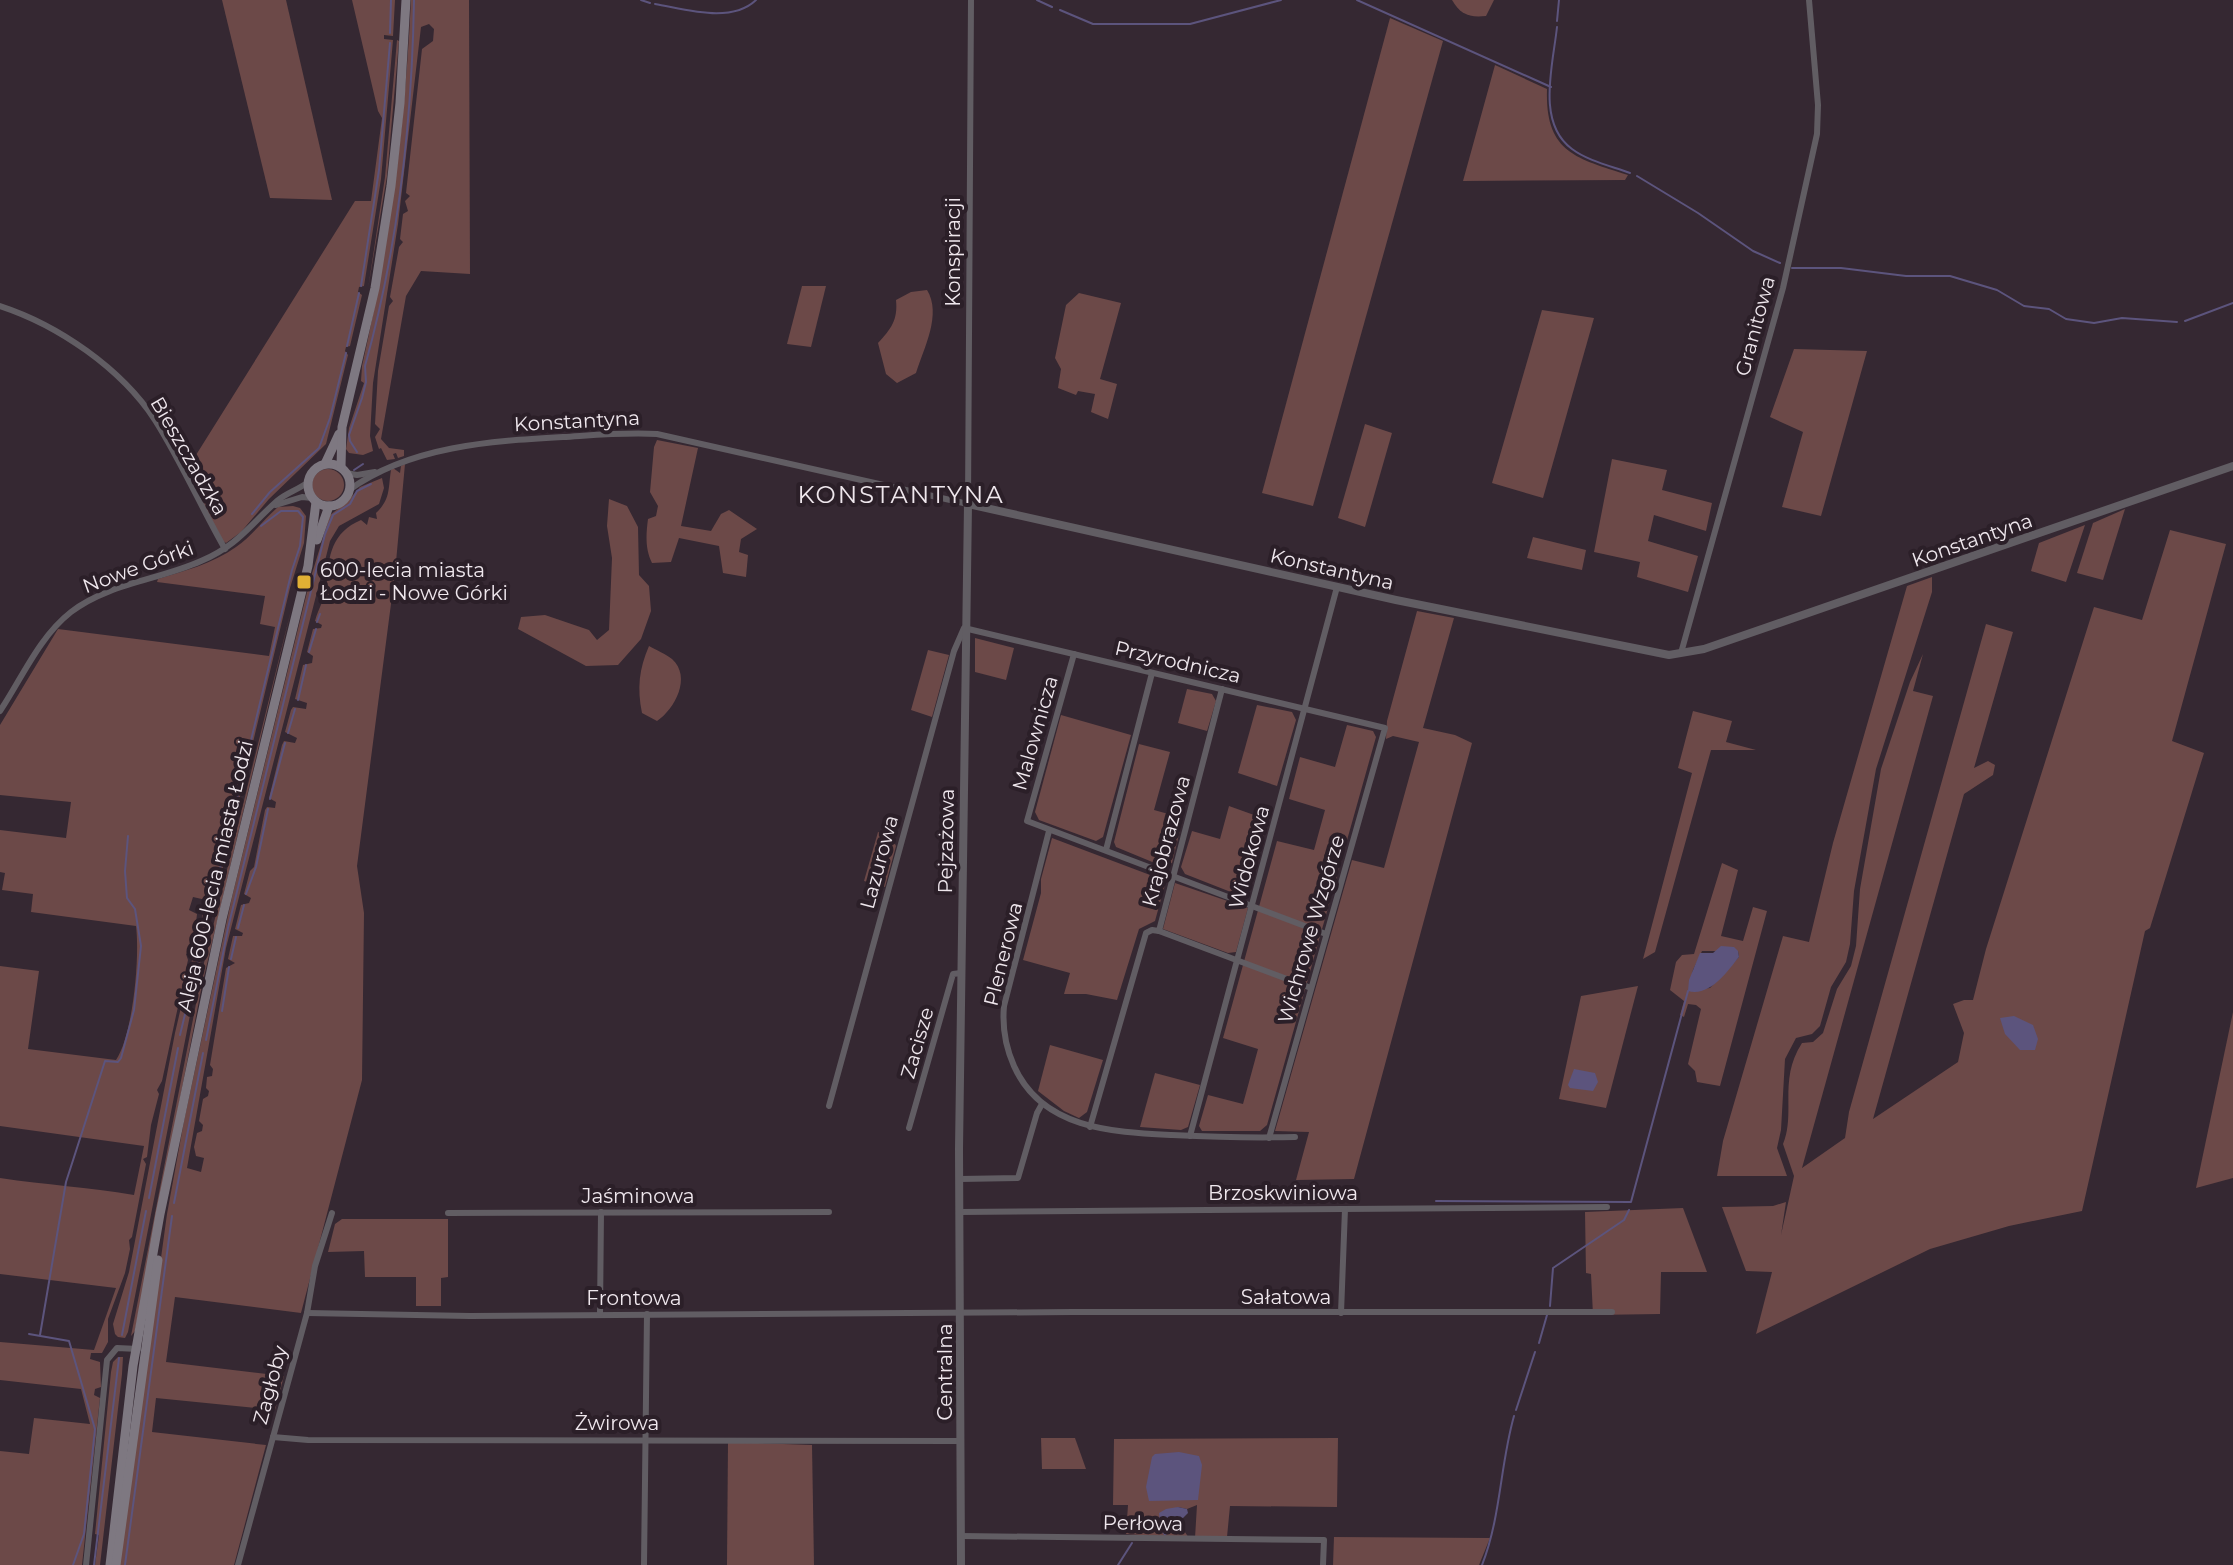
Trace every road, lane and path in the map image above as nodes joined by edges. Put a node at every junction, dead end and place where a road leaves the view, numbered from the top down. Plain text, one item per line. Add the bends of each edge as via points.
1 (406, 0) edge
2 (971, 0) edge
3 (1809, 0) edge
4 (0, 306) edge
5 (342, 427) junction
6 (325, 464) junction
7 (2233, 466) edge
8 (344, 470) junction
9 (379, 471) junction
10 (308, 482) junction
11 (349, 490) junction
12 (314, 500) junction
13 (968, 504) junction
14 (273, 505) junction
15 (329, 506) junction
16 (225, 549) junction
17 (308, 566) junction
18 (1337, 587) junction
19 (964, 628) junction
20 (1681, 653) junction
21 (1074, 654) junction
22 (1152, 673) junction
23 (1222, 689) junction
24 (1306, 709) junction
25 (0, 711) edge
26 (1385, 728) joint
27 (1049, 831) junction
28 (1106, 850) junction
29 (1174, 877) junction
30 (1253, 906) junction
31 (1159, 931) junction
32 (1326, 934) junction
33 (1238, 960) junction
34 (961, 973) junction
35 (1311, 988) junction
36 (1042, 1104) junction
37 (829, 1106) dead end
38 (1090, 1127) junction
39 (909, 1128) dead end
40 (1190, 1136) junction
41 (1295, 1137) dead end
42 (1269, 1138) junction
43 (960, 1179) junction
44 (1607, 1207) dead end
45 (1345, 1209) junction
46 (601, 1212) junction
47 (829, 1212) dead end
48 (960, 1212) junction
49 (332, 1213) dead end
50 (448, 1213) dead end
51 (1612, 1312) dead end
52 (307, 1313) junction
53 (1341, 1313) junction
54 (600, 1314) junction
55 (647, 1314) junction
56 (961, 1314) junction
57 (140, 1349) junction
58 (273, 1437) junction
59 (645, 1438) junction
60 (961, 1441) junction
61 (961, 1536) junction
62 (86, 1565) edge
63 (110, 1565) edge
64 (116, 1565) edge
65 (238, 1565) edge
66 (644, 1565) edge
67 (961, 1565) edge
68 (1323, 1565) edge

1 - 5 main road via 388,211
2 - 13 street, Konspiracji
3 - 20 street, Granitowa via 1817,134 1783,288
4 - 16 street, Bieszczadzka via 46,326 131,389 155,420
5 - 6 main road
5 - 8 main road
6 - 8 main road
6 - 10 main road via 315,468
7 - 20 street, Konstantyna
8 - 9 street via 357,475
8 - 11 main road
9 - 11 street
9 - 13 street, Konstantyna via 508,440 657,434
10 - 12 main road
10 - 14 street, Nowe Górki
11 - 15 main road
12 - 14 street
12 - 15 main road
12 - 17 main road, Aleja 600-lecia miasta Łodzi
13 - 18 street, Konstantyna
13 - 19 street, Pejzażowa
14 - 16 street, Nowe Górki
15 - 17 main road, Aleja 600-lecia miasta Łodzi
16 - 25 street, Nowe Górki via 181,570 102,594 72,612 39,649
17 - 57 main road, Aleja 600-lecia miasta Łodzi via 222,919
18 - 20 street, Konstantyna via 1657,654
18 - 24 street, Widokowa
19 - 21 street, Przyrodnicza
19 - 34 street, Pejzażowa
19 - 37 street, Lazurowa
21 - 22 street, Przyrodnicza
21 - 27 street, Malownicza via 1027,821
22 - 23 street, Przyrodnicza
22 - 28 street
23 - 24 street, Przyrodnicza
23 - 29 street, Krajobrazowa
24 - 26 street, Przyrodnicza
24 - 30 street, Widokowa
26 - 32 street, Wichrowe Wzgórze
27 - 28 street
27 - 36 street, Plenerowa via 1003,1021 1020,1078
28 - 29 street
29 - 30 street
29 - 31 street, Krajobrazowa
30 - 32 street
30 - 33 street, Widokowa
31 - 33 street
31 - 38 street, Krajobrazowa via 1146,933
32 - 35 street, Wichrowe Wzgórze
33 - 35 street
33 - 40 street, Widokowa
34 - 39 street, Zacisze via 953,974
34 - 43 street, Pejzażowa
35 - 42 street, Wichrowe Wzgórze
36 - 38 street, Plenerowa
36 - 43 street via 1018,1178
38 - 40 street, Plenerowa
40 - 42 street, Plenerowa
41 - 42 street, Plenerowa
43 - 48 street, Centralna
44 - 45 street, Brzoskwiniowa
45 - 48 street, Brzoskwiniowa
45 - 53 street
46 - 47 street, Jaśminowa
46 - 50 street, Jaśminowa
46 - 54 street
48 - 56 street, Centralna
49 - 52 street, Zagłoby
51 - 53 street, Sałatowa
52 - 54 street, Frontowa
52 - 58 street, Zagłoby
53 - 56 street, Sałatowa
54 - 55 street, Frontowa
55 - 56 street, Frontowa
55 - 59 street
56 - 60 street, Centralna
57 - 62 street via 117,1348 107,1360
57 - 63 main road, Aleja 600-lecia miasta Łodzi
57 - 64 main road, Aleja 600-lecia miasta Łodzi
58 - 59 street, Żwirowa
58 - 65 street, Zagłoby
59 - 60 street, Żwirowa
59 - 66 street
60 - 61 street, Centralna
61 - 67 street, Centralna
61 - 68 street, Perłowa via 1324,1540

